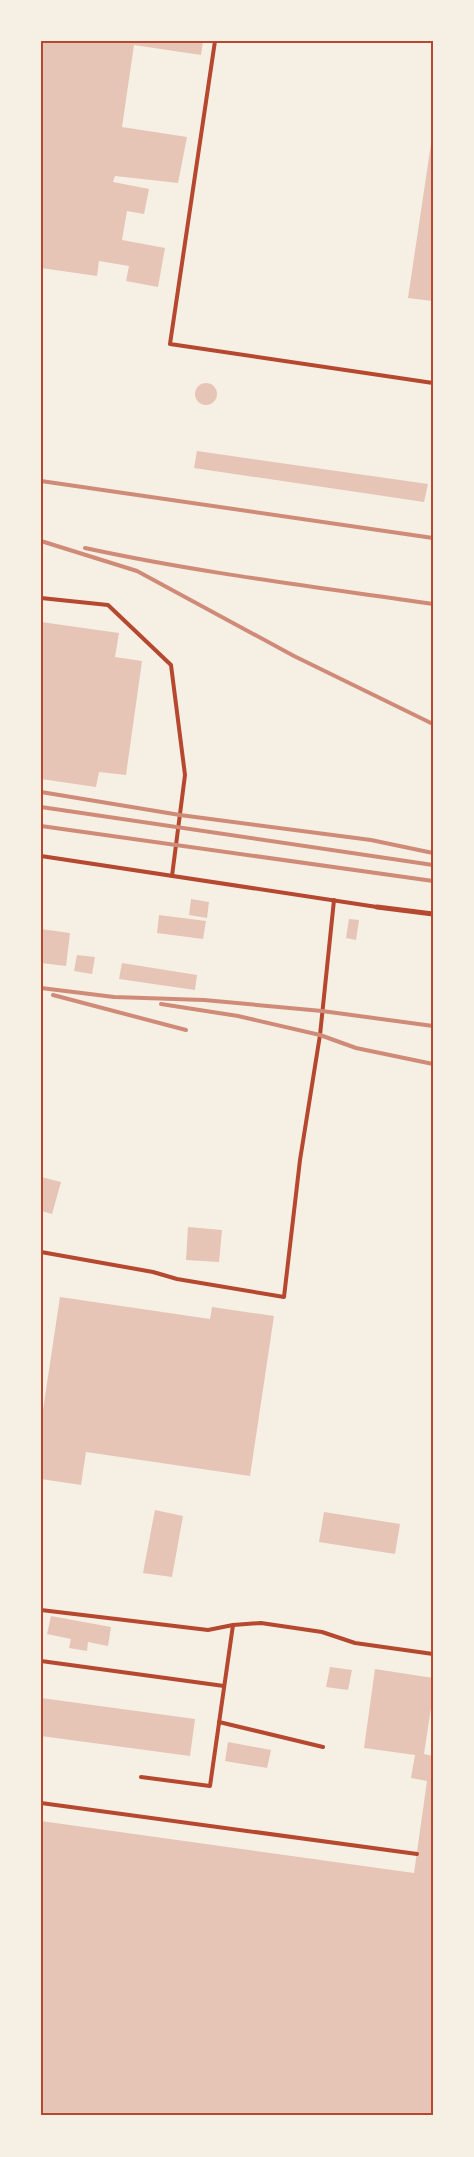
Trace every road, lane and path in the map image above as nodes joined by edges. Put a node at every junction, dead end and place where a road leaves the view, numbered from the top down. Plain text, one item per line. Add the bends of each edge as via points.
1 (214, 41) edge
2 (433, 383) edge
3 (41, 598) edge
4 (41, 856) edge
5 (172, 876) junction
6 (334, 900) junction
7 (377, 907) joint
8 (433, 914) edge
9 (41, 1252) edge
10 (41, 1610) edge
11 (233, 1625) junction
12 (433, 1654) edge
13 (41, 1661) edge
14 (224, 1686) junction
15 (219, 1722) junction
16 (323, 1747) dead end
17 (140, 1777) dead end
18 (41, 1803) edge
19 (417, 1854) dead end

1 - 2 lane via 170,344
3 - 5 lane via 108,605 171,665 185,776
4 - 5 lane
5 - 6 lane
6 - 7 lane
6 - 9 lane via 320,1035 300,1160 284,1297
7 - 8 street
10 - 11 lane via 208,1630
11 - 12 lane via 261,1623 322,1632 355,1643
11 - 14 lane
13 - 14 lane
14 - 15 lane
15 - 16 lane
15 - 17 lane via 210,1786
18 - 19 lane

